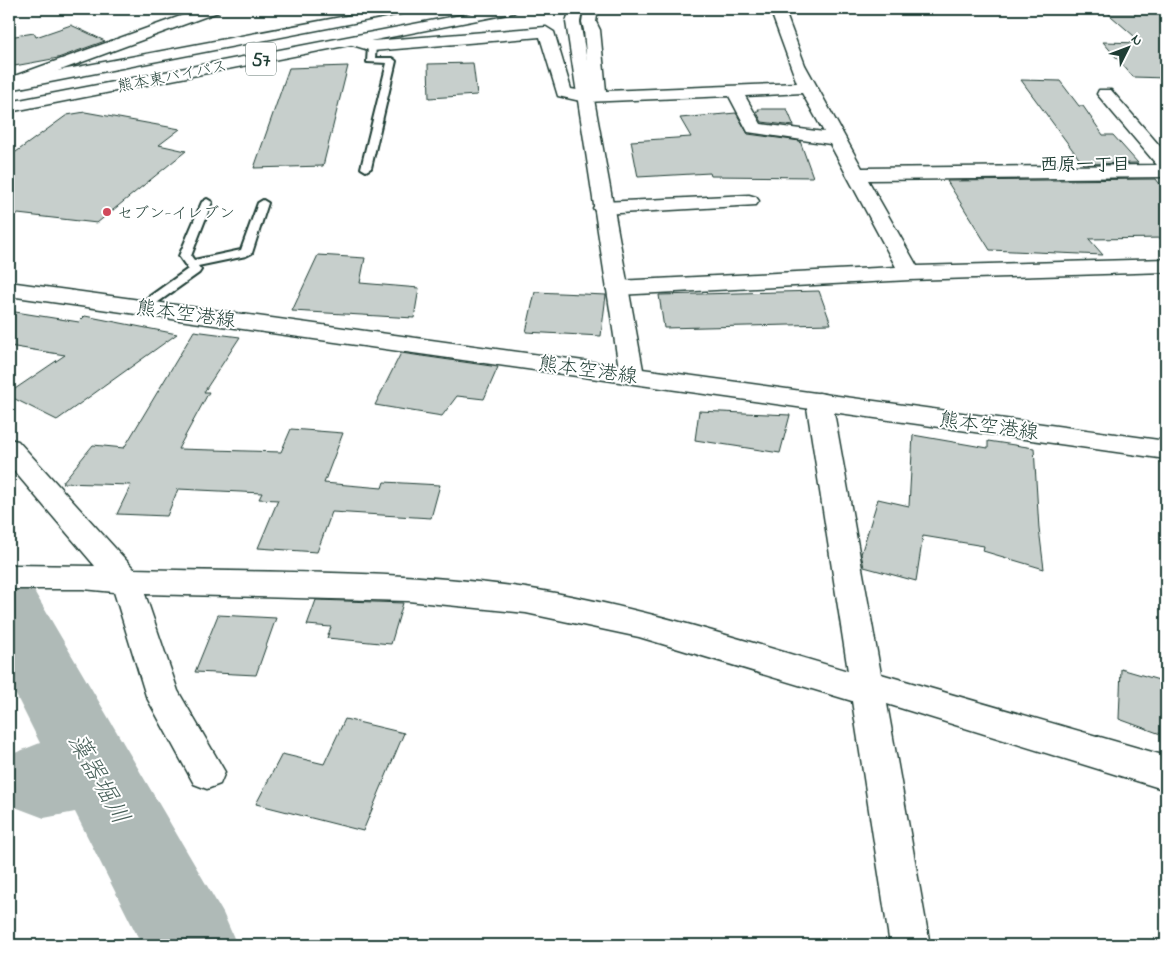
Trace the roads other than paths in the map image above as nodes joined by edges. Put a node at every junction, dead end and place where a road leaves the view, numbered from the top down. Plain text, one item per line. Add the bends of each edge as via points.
1 (213, 9) edge
2 (405, 9) edge
3 (513, 9) edge
4 (777, 9) edge
5 (583, 10) edge
6 (354, 41) junction
7 (372, 46) junction
8 (9, 84) edge
9 (808, 88) junction
10 (734, 90) junction
11 (1105, 94) dead end
12 (592, 97) junction
13 (9, 107) edge
14 (838, 140) junction
15 (1166, 164) edge
16 (366, 168) dead end
17 (1166, 172) edge
18 (856, 174) junction
19 (749, 200) dead end
20 (207, 202) dead end
21 (263, 203) dead end
22 (604, 208) junction
23 (190, 264) junction
24 (1166, 266) edge
25 (910, 273) junction
26 (617, 288) junction
27 (9, 289) edge
28 (143, 307) junction
29 (632, 375) junction
30 (819, 402) junction
31 (9, 448) edge
32 (1166, 450) edge
33 (9, 577) edge
34 (126, 581) junction
35 (868, 687) junction
36 (207, 772) dead end
37 (1166, 773) edge
38 (910, 945) edge

1 - 8 main road
2 - 8 main road, 熊本東バイパス / 57
3 - 6 main road, 熊本東バイパス / 57
4 - 9 main road
5 - 12 main road via 573,22
6 - 7 main road
6 - 13 main road, 熊本東バイパス / 57
7 - 12 main road via 546,32 564,92
7 - 16 lane via 370,60 392,61
9 - 10 main road
9 - 14 main road
10 - 12 main road
10 - 14 main road via 754,128
11 - 15 main road
12 - 22 main road
14 - 18 main road
17 - 18 main road
18 - 25 main road
19 - 22 main road
20 - 23 lane via 185,256
21 - 23 lane via 246,253
22 - 26 main road
23 - 28 lane via 195,270
24 - 25 main road
25 - 26 main road
26 - 29 main road
27 - 28 main road, 熊本空港線
28 - 29 main road, 熊本空港線
29 - 30 main road, 熊本空港線
30 - 32 main road, 熊本空港線
30 - 35 main road
31 - 34 main road
33 - 34 main road via 83,577
34 - 35 main road via 408,589 526,600 639,624
34 - 36 main road via 163,696
35 - 37 main road
35 - 38 main road

